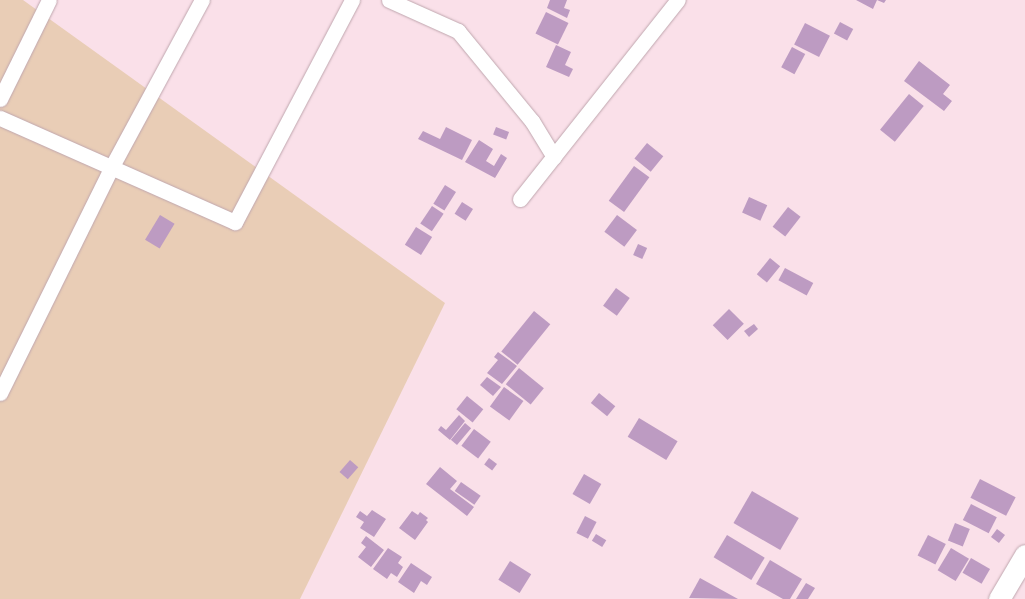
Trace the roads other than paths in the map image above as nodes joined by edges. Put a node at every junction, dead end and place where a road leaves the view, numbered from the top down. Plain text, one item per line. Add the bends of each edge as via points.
1 (49, 0) edge
2 (202, 0) edge
3 (352, 0) edge
4 (389, 0) edge
5 (678, 0) edge
6 (0, 99) edge
7 (0, 118) edge
8 (554, 157) junction
9 (110, 168) junction
10 (520, 199) dead end
11 (0, 393) edge
12 (1025, 555) edge
13 (999, 599) edge

1 - 6 street
2 - 9 street
3 - 9 street via 235,222
4 - 8 street via 458,31 532,121
5 - 8 street
7 - 9 street
8 - 10 street
9 - 11 street
12 - 13 street

